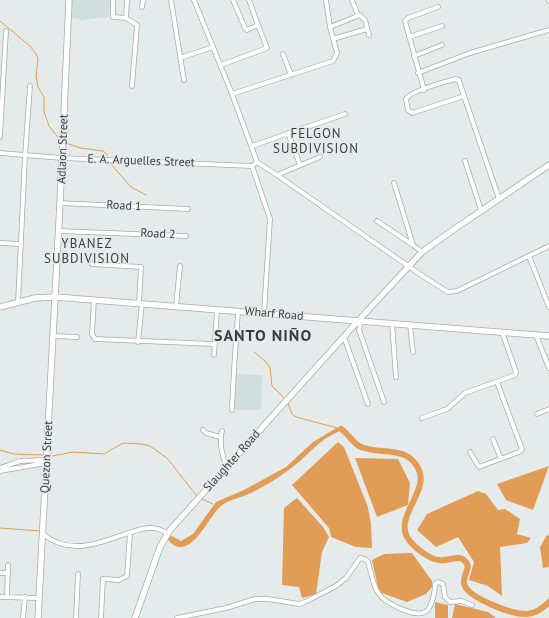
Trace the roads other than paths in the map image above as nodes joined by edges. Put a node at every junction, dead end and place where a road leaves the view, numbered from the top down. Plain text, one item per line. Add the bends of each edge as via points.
1 (69, 0) edge
2 (113, 0) edge
3 (127, 0) edge
4 (143, 0) edge
5 (171, 0) edge
6 (194, 0) edge
7 (233, 0) edge
8 (249, 0) edge
9 (326, 0) edge
10 (352, 0) edge
11 (142, 6) dead end
12 (438, 7) dead end
13 (358, 15) junction
14 (126, 18) junction
15 (258, 25) junction
16 (442, 26) dead end
17 (330, 27) junction
18 (368, 29) junction
19 (549, 30) edge
20 (6, 31) dead end
21 (369, 35) dead end
22 (409, 38) junction
23 (333, 39) junction
24 (442, 45) dead end
25 (213, 47) junction
26 (283, 54) dead end
27 (414, 56) junction
28 (180, 58) junction
29 (2, 63) edge
30 (221, 64) junction
31 (418, 73) junction
32 (291, 75) junction
33 (184, 80) dead end
34 (30, 86) dead end
35 (132, 86) dead end
36 (424, 90) junction
37 (232, 94) junction
38 (464, 96) junction
39 (345, 114) dead end
40 (288, 134) junction
41 (0, 137) edge
42 (252, 146) junction
43 (0, 153) edge
44 (25, 156) junction
45 (320, 157) dead end
46 (62, 158) junction
47 (466, 161) dead end
48 (257, 162) junction
49 (300, 165) junction
50 (549, 165) edge
51 (252, 166) junction
52 (278, 175) junction
53 (394, 183) dead end
54 (499, 199) junction
55 (60, 203) junction
56 (188, 209) dead end
57 (481, 210) junction
58 (377, 221) dead end
59 (58, 231) junction
60 (186, 236) dead end
61 (0, 243) edge
62 (20, 244) junction
63 (413, 245) junction
64 (549, 246) edge
65 (422, 252) junction
66 (529, 256) junction
67 (92, 264) dead end
68 (180, 266) dead end
69 (409, 267) junction
70 (55, 297) junction
71 (94, 300) junction
72 (18, 302) junction
73 (140, 303) junction
74 (176, 306) junction
75 (0, 307) edge
76 (549, 308) edge
77 (217, 310) junction
78 (238, 312) junction
79 (264, 313) junction
80 (359, 322) junction
81 (392, 324) junction
82 (410, 325) junction
83 (502, 332) junction
84 (536, 335) junction
85 (53, 336) junction
86 (549, 336) edge
87 (77, 337) dead end
88 (344, 337) junction
89 (138, 342) junction
90 (214, 344) junction
91 (414, 352) dead end
92 (214, 355) dead end
93 (549, 368) edge
94 (396, 377) dead end
95 (497, 382) junction
96 (384, 402) dead end
97 (368, 404) dead end
98 (549, 409) edge
99 (232, 410) dead end
100 (537, 414) dead end
101 (422, 418) dead end
102 (203, 430) dead end
103 (222, 431) dead end
104 (220, 437) junction
105 (493, 439) dead end
106 (470, 452) dead end
107 (501, 459) junction
108 (46, 462) junction
109 (227, 467) junction
110 (0, 468) edge
111 (0, 471) edge
112 (130, 533) junction
113 (43, 534) junction
114 (167, 534) junction
115 (8, 564) dead end
116 (0, 573) edge
117 (8, 573) junction
118 (78, 574) dead end
119 (0, 597) edge
120 (7, 597) junction
121 (25, 597) junction
122 (40, 598) junction
123 (472, 605) dead end
124 (23, 618) edge
125 (38, 618) edge
126 (76, 618) edge
127 (101, 618) edge
128 (134, 618) edge
129 (177, 618) edge

1 - 46 street, Adlaon Street
2 - 14 street via 113,17
3 - 14 street
4 - 11 street
5 - 28 street
6 - 25 street
7 - 15 street via 246,29
8 - 15 street
9 - 17 street
10 - 13 street
12 - 22 street via 406,20
13 - 17 street
13 - 18 street via 363,18
14 - 35 street via 137,25
15 - 30 street via 267,48
16 - 22 street
17 - 23 street
18 - 21 street
18 - 23 street
19 - 31 street via 470,53
20 - 29 street
22 - 27 street
23 - 32 street via 337,53 333,61
24 - 27 street
25 - 28 street
25 - 30 street
26 - 32 street
27 - 31 street
28 - 33 street
29 - 41 street
30 - 37 street
31 - 36 street
32 - 37 street
34 - 44 street
36 - 38 street via 456,79
36 - 38 street via 407,97 410,112
37 - 42 street
38 - 54 street
39 - 40 street
40 - 42 street
40 - 49 street
42 - 48 street
43 - 44 street, E. A. Arguelles Street
44 - 46 street, E. A. Arguelles Street
44 - 62 street
45 - 49 street
46 - 51 street, E. A. Arguelles Street
46 - 55 street, Adlaon Street
47 - 57 street
48 - 51 street
48 - 52 street
49 - 52 street
50 - 54 street, Slaughter Road
51 - 79 street via 270,219
52 - 69 street
53 - 63 street
54 - 57 street, Slaughter Road
55 - 56 street, Road 1
55 - 59 street, Adlaon Street
57 - 65 street, Slaughter Road
58 - 63 street
59 - 60 street, Road 2
59 - 70 street, Adlaon Street
61 - 62 street
62 - 72 street
63 - 65 street
64 - 66 street
65 - 69 street, Slaughter Road
66 - 69 street via 451,293
66 - 76 street
67 - 73 street via 141,267
68 - 74 street
69 - 80 street, Slaughter Road
70 - 71 street, Wharf Road
70 - 72 street, Wharf Road
70 - 85 street, Quezon Street
71 - 73 street, Wharf Road
71 - 89 street via 92,334 95,339
72 - 75 street, Wharf Road
73 - 74 street, Wharf Road
73 - 89 street
74 - 77 street, Wharf Road
77 - 78 street, Wharf Road
77 - 90 street
78 - 79 street, Wharf Road
78 - 99 street
79 - 80 street, Wharf Road
80 - 81 street, Wharf Road
80 - 88 street, Slaughter Road
80 - 96 street via 359,330
81 - 82 street, Wharf Road
81 - 94 street
82 - 83 street, Wharf Road
82 - 91 street
83 - 84 street, Wharf Road
83 - 95 street via 516,374
84 - 86 street, Wharf Road
84 - 93 street
85 - 87 street
85 - 108 street, Quezon Street
88 - 97 street
88 - 109 street, Slaughter Road
89 - 90 street
90 - 92 street
95 - 101 street via 465,393 448,409
95 - 107 street via 522,447 519,452
98 - 100 street
102 - 104 street
103 - 104 street
104 - 109 street
105 - 107 street
106 - 107 street via 479,467
108 - 110 street via 20,461
108 - 111 street
108 - 113 street, Quezon Street
109 - 114 street, Slaughter Road
112 - 113 street via 85,547 58,544
112 - 114 street via 150,527
112 - 127 street via 126,576 119,580 103,579
113 - 122 street, Quezon Street
114 - 128 street, Slaughter Road
115 - 117 street
116 - 117 street
117 - 120 street
118 - 126 street
119 - 120 street
120 - 121 street
121 - 122 street
121 - 124 street
122 - 125 street, Quezon Street
123 - 129 street via 460,601 450,602 445,597 443,584 438,582 435,584 430,608 426,612 415,614 397,608 380,595 368,562 360,558 346,578 336,586 299,604 268,598 255,599

